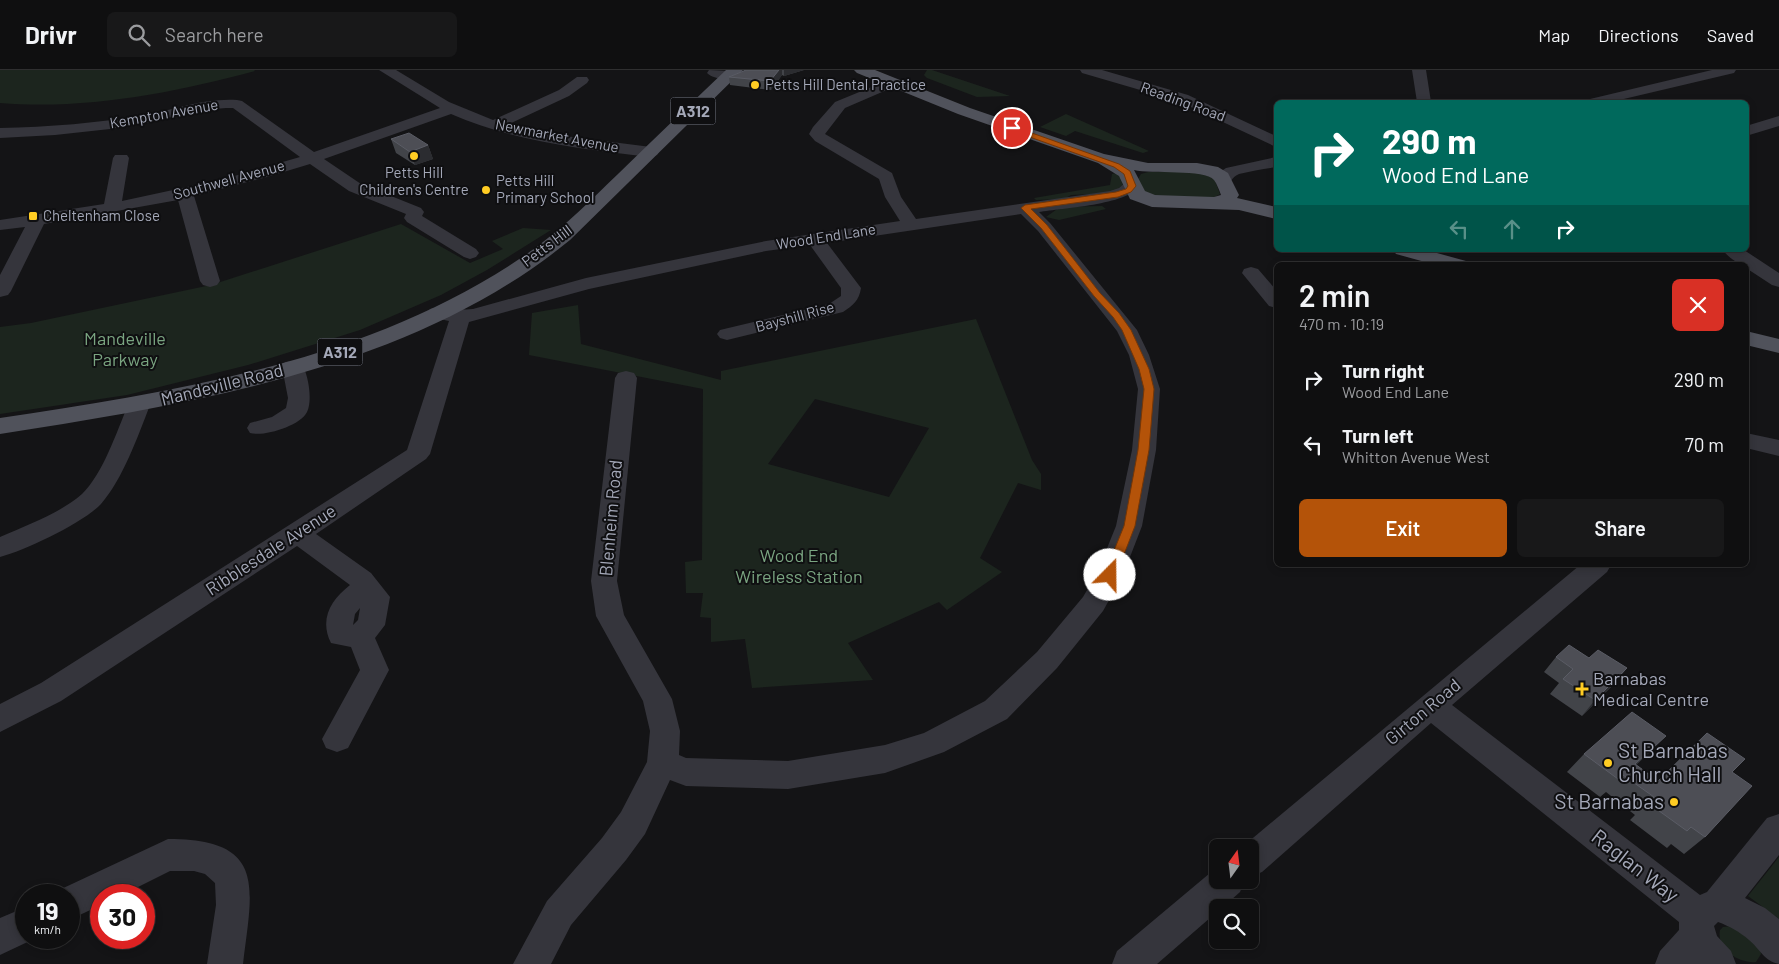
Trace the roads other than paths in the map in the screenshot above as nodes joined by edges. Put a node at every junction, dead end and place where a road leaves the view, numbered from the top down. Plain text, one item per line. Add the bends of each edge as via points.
1 (386, 70) edge
2 (862, 70) edge
3 (1087, 70) edge
4 (1419, 70) edge
5 (1729, 70) edge
6 (727, 72) edge
7 (582, 80) dead end
8 (891, 83) junction
9 (1424, 100) edge
10 (1604, 100) edge
11 (452, 109) junction
12 (1779, 121) edge
13 (494, 125) junction
14 (1749, 130) edge
15 (0, 133) edge
16 (1274, 141) edge
17 (651, 152) junction
18 (1089, 154) junction
19 (121, 158) dead end
20 (312, 158) junction
21 (1274, 162) edge
22 (1148, 168) junction
23 (1197, 168) junction
24 (1242, 168) junction
25 (1131, 181) junction
26 (1226, 186) junction
27 (185, 193) junction
28 (1068, 202) junction
29 (1162, 202) junction
30 (1214, 203) junction
31 (112, 208) junction
32 (1025, 208) junction
33 (1256, 208) junction
34 (1274, 213) edge
35 (37, 221) junction
36 (910, 224) junction
37 (0, 225) edge
38 (818, 243) junction
39 (1734, 252) edge
40 (470, 253) dead end
41 (1425, 253) edge
42 (1450, 262) edge
43 (1746, 262) edge
44 (1750, 265) edge
45 (1251, 273) dead end
46 (1779, 280) edge
47 (210, 281) dead end
48 (1, 291) edge
49 (1274, 300) edge
50 (437, 314) junction
51 (460, 317) junction
52 (727, 334) dead end
53 (1749, 339) edge
54 (1779, 346) edge
55 (293, 367) junction
56 (626, 378) dead end
57 (139, 405) junction
58 (0, 426) edge
59 (258, 428) dead end
60 (1749, 441) edge
61 (1779, 448) edge
62 (296, 533) junction
63 (0, 548) edge
64 (1596, 567) edge
65 (1430, 706) junction
66 (0, 719) edge
67 (337, 739) dead end
68 (663, 762) junction
69 (1779, 829) edge
70 (1259, 853) edge
71 (1218, 889) edge
72 (80, 899) edge
73 (1704, 918) junction
74 (15, 930) edge
75 (0, 937) edge
76 (1779, 947) edge
77 (226, 964) edge
78 (531, 964) edge
79 (1130, 964) edge
80 (1673, 964) edge
81 (1718, 964) edge

1 - 11 street, Newmarket Avenue
2 - 8 main road
3 - 16 street, Reading Road via 1183,98
4 - 9 street
5 - 10 street
6 - 17 main road, Petts Hill / A312
7 - 13 street via 564,93
8 - 18 main road
8 - 36 street via 840,105 817,134 886,176 893,197
11 - 13 street, Newmarket Avenue
11 - 20 street, Southwell Avenue
12 - 14 street
13 - 17 street, Newmarket Avenue via 542,136
15 - 20 street, Kempton Avenue via 101,126 230,103 237,104
17 - 50 main road, Petts Hill / A312 via 580,221 541,253
18 - 22 main road
18 - 25 main road via 1124,169
19 - 31 street
20 - 27 street, Southwell Avenue
20 - 40 street, Kempton Avenue via 362,192 407,207 415,212 413,218
21 - 24 street
22 - 23 main road
22 - 25 main road via 1130,173
23 - 24 street
23 - 26 main road via 1222,176
24 - 26 street via 1229,173
25 - 28 street, Wood End Lane via 1129,190 1118,194
25 - 29 main road via 1137,195
26 - 30 main road via 1230,195 1226,200
26 - 33 main road via 1242,202
27 - 31 street, Southwell Avenue
27 - 47 street
28 - 29 street, Wood End Lane
28 - 32 street, Wood End Lane
29 - 30 main road, Wood End Lane
30 - 33 main road, Wood End Lane
31 - 35 street, Southwell Avenue
32 - 36 street, Wood End Lane
32 - 68 street via 1127,330 1142,362 1149,389 1144,450 1129,526 1110,575 1094,604 1048,660 996,710 933,743 886,759 788,775 686,772
33 - 34 main road
35 - 37 street, Southwell Avenue
35 - 48 street
36 - 38 street, Wood End Lane
38 - 51 street, Wood End Lane via 608,293 592,291 586,284
38 - 52 street, Bayshill Rise via 852,288 850,298 836,308
39 - 43 street
41 - 42 main road
44 - 46 street
45 - 49 street
50 - 51 street, Wood End Lane
50 - 55 main road, Mandeville Road / A312
51 - 62 street, Ribblesdale Avenue via 418,454
53 - 54 main road
55 - 57 main road, Mandeville Road / A312
55 - 59 street via 299,398 297,411 280,422
56 - 68 street, Blenheim Road via 604,581 610,616 657,699 665,731
57 - 58 main road, Mandeville Road / A312
57 - 63 street via 106,478 92,498 76,510
60 - 61 street
62 - 66 street, Ribblesdale Avenue via 51,692
62 - 67 street via 362,580 376,597 371,625 360,636 366,646 367,660 375,670
64 - 65 street, Girton Road
65 - 70 street, Girton Road
65 - 73 street, Raglan Way
68 - 78 street, Blenheim Road via 632,823 614,849 559,912
69 - 73 street
71 - 79 street
72 - 77 street via 168,855 194,855 214,860 232,876 233,905
73 - 76 street via 1740,912 1761,926
73 - 80 street
73 - 81 street via 1703,947
74 - 75 street

